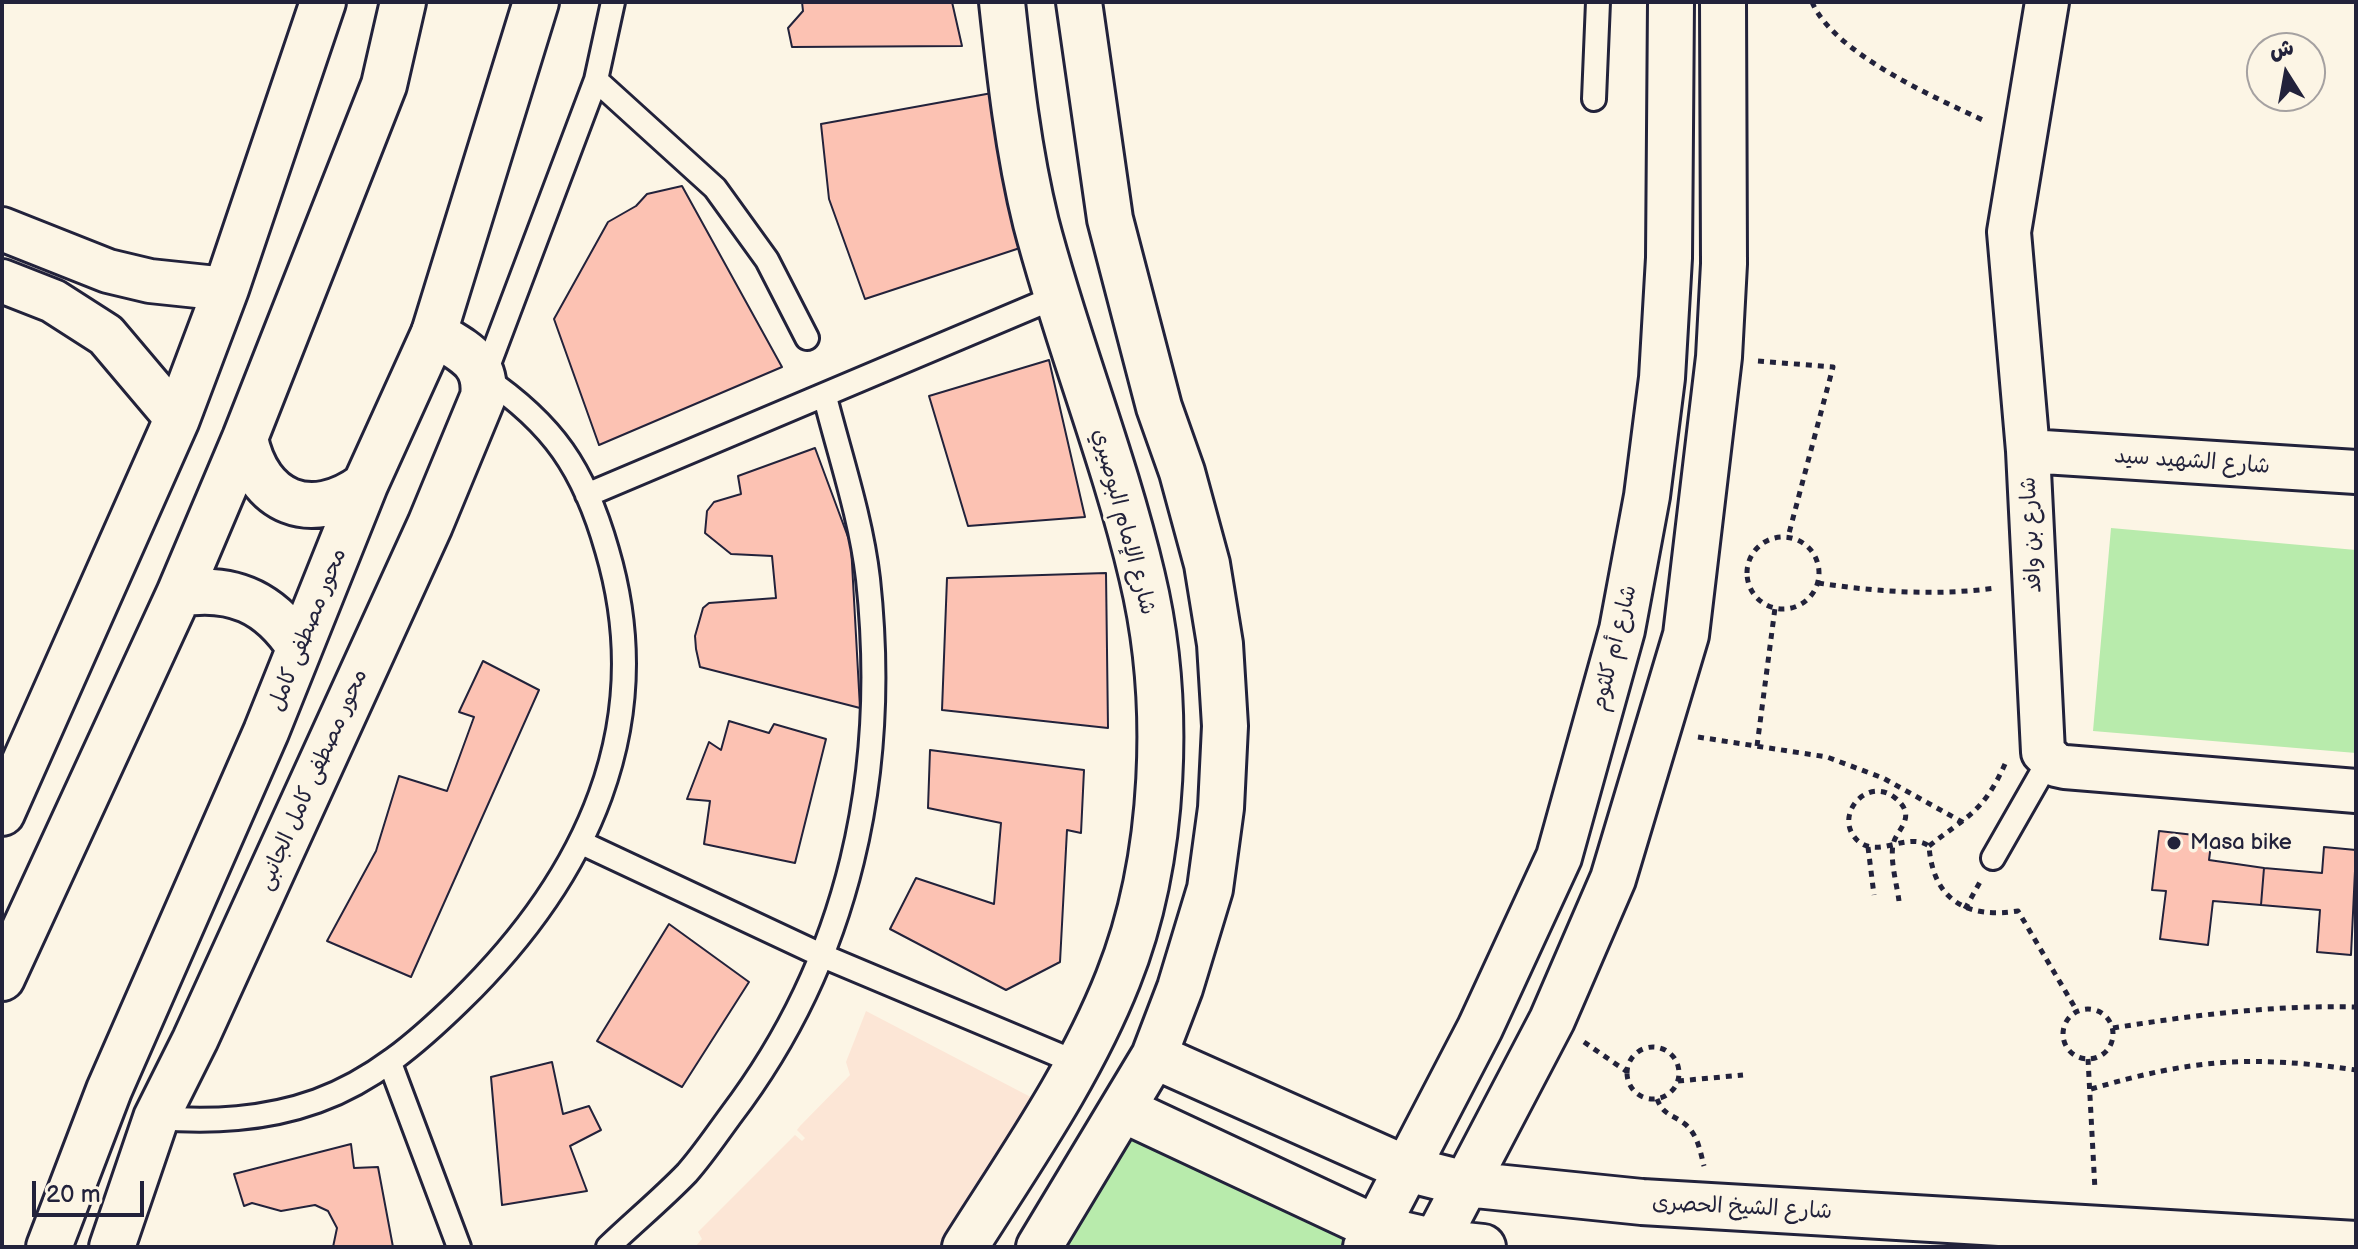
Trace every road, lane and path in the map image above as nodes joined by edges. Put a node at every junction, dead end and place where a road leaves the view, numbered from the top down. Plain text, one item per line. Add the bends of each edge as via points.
1 (323, 2) edge
2 (403, 2) edge
3 (536, 2) edge
4 (613, 2) edge
5 (1002, 2) edge
6 (1079, 2) edge
7 (1598, 2) edge
8 (1671, 2) edge
9 (1723, 2) edge
10 (1812, 2) edge
11 (2047, 2) edge
12 (596, 80) junction
13 (1594, 99) dead end
14 (2024, 139) junction
15 (2, 229) edge
16 (2, 281) edge
17 (226, 289) junction
18 (1058, 296) junction
19 (434, 333) junction
20 (807, 338) dead end
21 (1719, 357) junction
22 (484, 377) junction
23 (825, 397) junction
24 (177, 419) junction
25 (245, 438) junction
26 (2028, 451) junction
27 (1182, 472) junction
28 (2356, 472) edge
29 (365, 485) junction
30 (587, 495) junction
31 (1121, 501) junction
32 (1788, 537) junction
33 (1201, 538) junction
34 (1137, 558) junction
35 (1818, 583) junction
36 (2034, 583) junction
37 (179, 594) junction
38 (1775, 608) junction
39 (299, 647) junction
40 (1658, 731) junction
41 (1757, 746) junction
42 (2045, 752) junction
43 (2356, 791) edge
44 (2, 813) edge
45 (1964, 823) junction
46 (582, 843) junction
47 (1892, 843) junction
48 (1929, 846) junction
49 (1868, 847) junction
50 (1993, 858) dead end
51 (1874, 895) dead end
52 (1899, 901) dead end
53 (823, 956) junction
54 (2, 978) edge
55 (2356, 1007) edge
56 (2077, 1011) junction
57 (1552, 1020) junction
58 (2113, 1028) junction
59 (1154, 1056) junction
60 (2088, 1059) junction
61 (390, 1063) junction
62 (1080, 1064) junction
63 (2356, 1070) edge
64 (1626, 1071) junction
65 (1743, 1075) dead end
66 (1678, 1081) junction
67 (2091, 1089) junction
68 (1657, 1099) junction
69 (1124, 1110) junction
70 (156, 1118) junction
71 (1407, 1169) junction
72 (1466, 1184) junction
73 (1715, 1207) junction
74 (2097, 1228) junction
75 (1371, 1237) edge
76 (1434, 1244) edge
77 (2356, 1244) edge
78 (49, 1247) edge
79 (112, 1247) edge
80 (459, 1247) edge
81 (608, 1247) edge
82 (965, 1247) edge
83 (1039, 1247) edge
84 (1483, 1247) edge

1 - 17 street
2 - 25 street via 384,85
3 - 19 street, محور مصطفى كامل
4 - 12 lane
5 - 18 street, شارع الإمام البوصيري via 1014,119
6 - 27 street via 1110,219 1159,407
7 - 13 lane
8 - 71 street, شارع أم كلثوم via 1669,258 1662,378 1622,630 1559,857
9 - 21 street
10 - 14 path via 1848,43 1885,71
11 - 14 street, شارع بن وافد
12 - 20 lane via 715,188 767,260
12 - 22 lane
14 - 26 street, شارع بن وافد via 2009,232
15 - 17 street via 108,271
16 - 24 street via 53,301 106,335
17 - 24 street
18 - 23 lane
18 - 31 street, شارع الإمام البوصيري
19 - 22 street via 473,357
19 - 29 street, محور مصطفى كامل
21 - 32 path via 1833,367
21 - 40 street via 1686,635
22 - 30 lane via 550,430
22 - 70 street, محور مصطفى كامل الجانبى via 483,397 430,525
23 - 30 lane
23 - 53 lane via 868,575 875,672 871,769 853,864
24 - 44 street
25 - 29 street via 261,481 300,505 335,503
25 - 37 street
26 - 28 street, شارع الشهيد سيد
26 - 36 street, شارع بن وافد
27 - 31 street via 1157,498
27 - 33 street
29 - 39 street, محور مصطفى كامل
30 - 46 lane via 616,581 626,670 614,759
31 - 34 street, شارع الإمام البوصيري
32 - 35 path via 1817,558
32 - 38 path via 1765,541 1746,570 1752,592
33 - 34 street via 1159,541
33 - 59 street via 1220,644 1225,726 1221,808 1210,889
34 - 62 street, شارع الإمام البوصيري via 1156,658 1160,739 1155,819 1142,898 1119,976
35 - 36 path via 1875,592 1969,592
35 - 38 path via 1804,603
36 - 42 street, شارع بن وافد
37 - 39 street via 226,591 249,599 270,611
37 - 54 street
38 - 41 path
39 - 78 street, محور مصطفى كامل via 109,1090
40 - 41 path
40 - 57 street via 1613,879
41 - 45 path via 1827,757 1860,769
42 - 43 street via 2065,767
42 - 45 path via 2005,764 1994,789
42 - 50 lane
45 - 48 path
46 - 53 lane
46 - 61 lane via 516,940 436,1025
47 - 48 path via 1920,841
47 - 49 path
47 - 49 path via 1905,822 1904,810 1886,793 1873,791 1852,805 1848,817 1850,829
47 - 52 path
48 - 56 path via 1930,868 1943,892 1965,909 1992,915 2018,911
49 - 51 path
53 - 62 lane
53 - 81 lane via 765,1069 689,1171
55 - 58 path via 2210,1013
56 - 58 path via 2099,1011
56 - 60 path via 2063,1029 2063,1040 2077,1057
57 - 64 path
57 - 72 street
58 - 60 path via 2108,1050
59 - 69 street
59 - 71 street, شارع الشيخ الحصرى
60 - 67 path
61 - 70 lane via 318,1101 278,1112 238,1119
61 - 80 lane
62 - 82 street, شارع الإمام البوصيري
63 - 67 path via 2290,1061 2223,1060 2156,1070
64 - 66 path via 1637,1051 1660,1047 1678,1063
64 - 68 path via 1634,1093
65 - 66 path
66 - 68 path via 1668,1095
67 - 74 path
68 - 73 path via 1663,1114 1684,1123 1698,1140
69 - 75 street
69 - 83 street
70 - 79 street, محور مصطفى كامل الجانبى
71 - 72 street, شارع الشيخ الحصرى
71 - 75 street, شارع أم كلثوم
72 - 73 street, شارع الشيخ الحصرى
72 - 76 street
73 - 74 street, شارع الشيخ الحصرى
74 - 77 street, شارع الشيخ الحصرى
75 - 76 street
76 - 84 street

